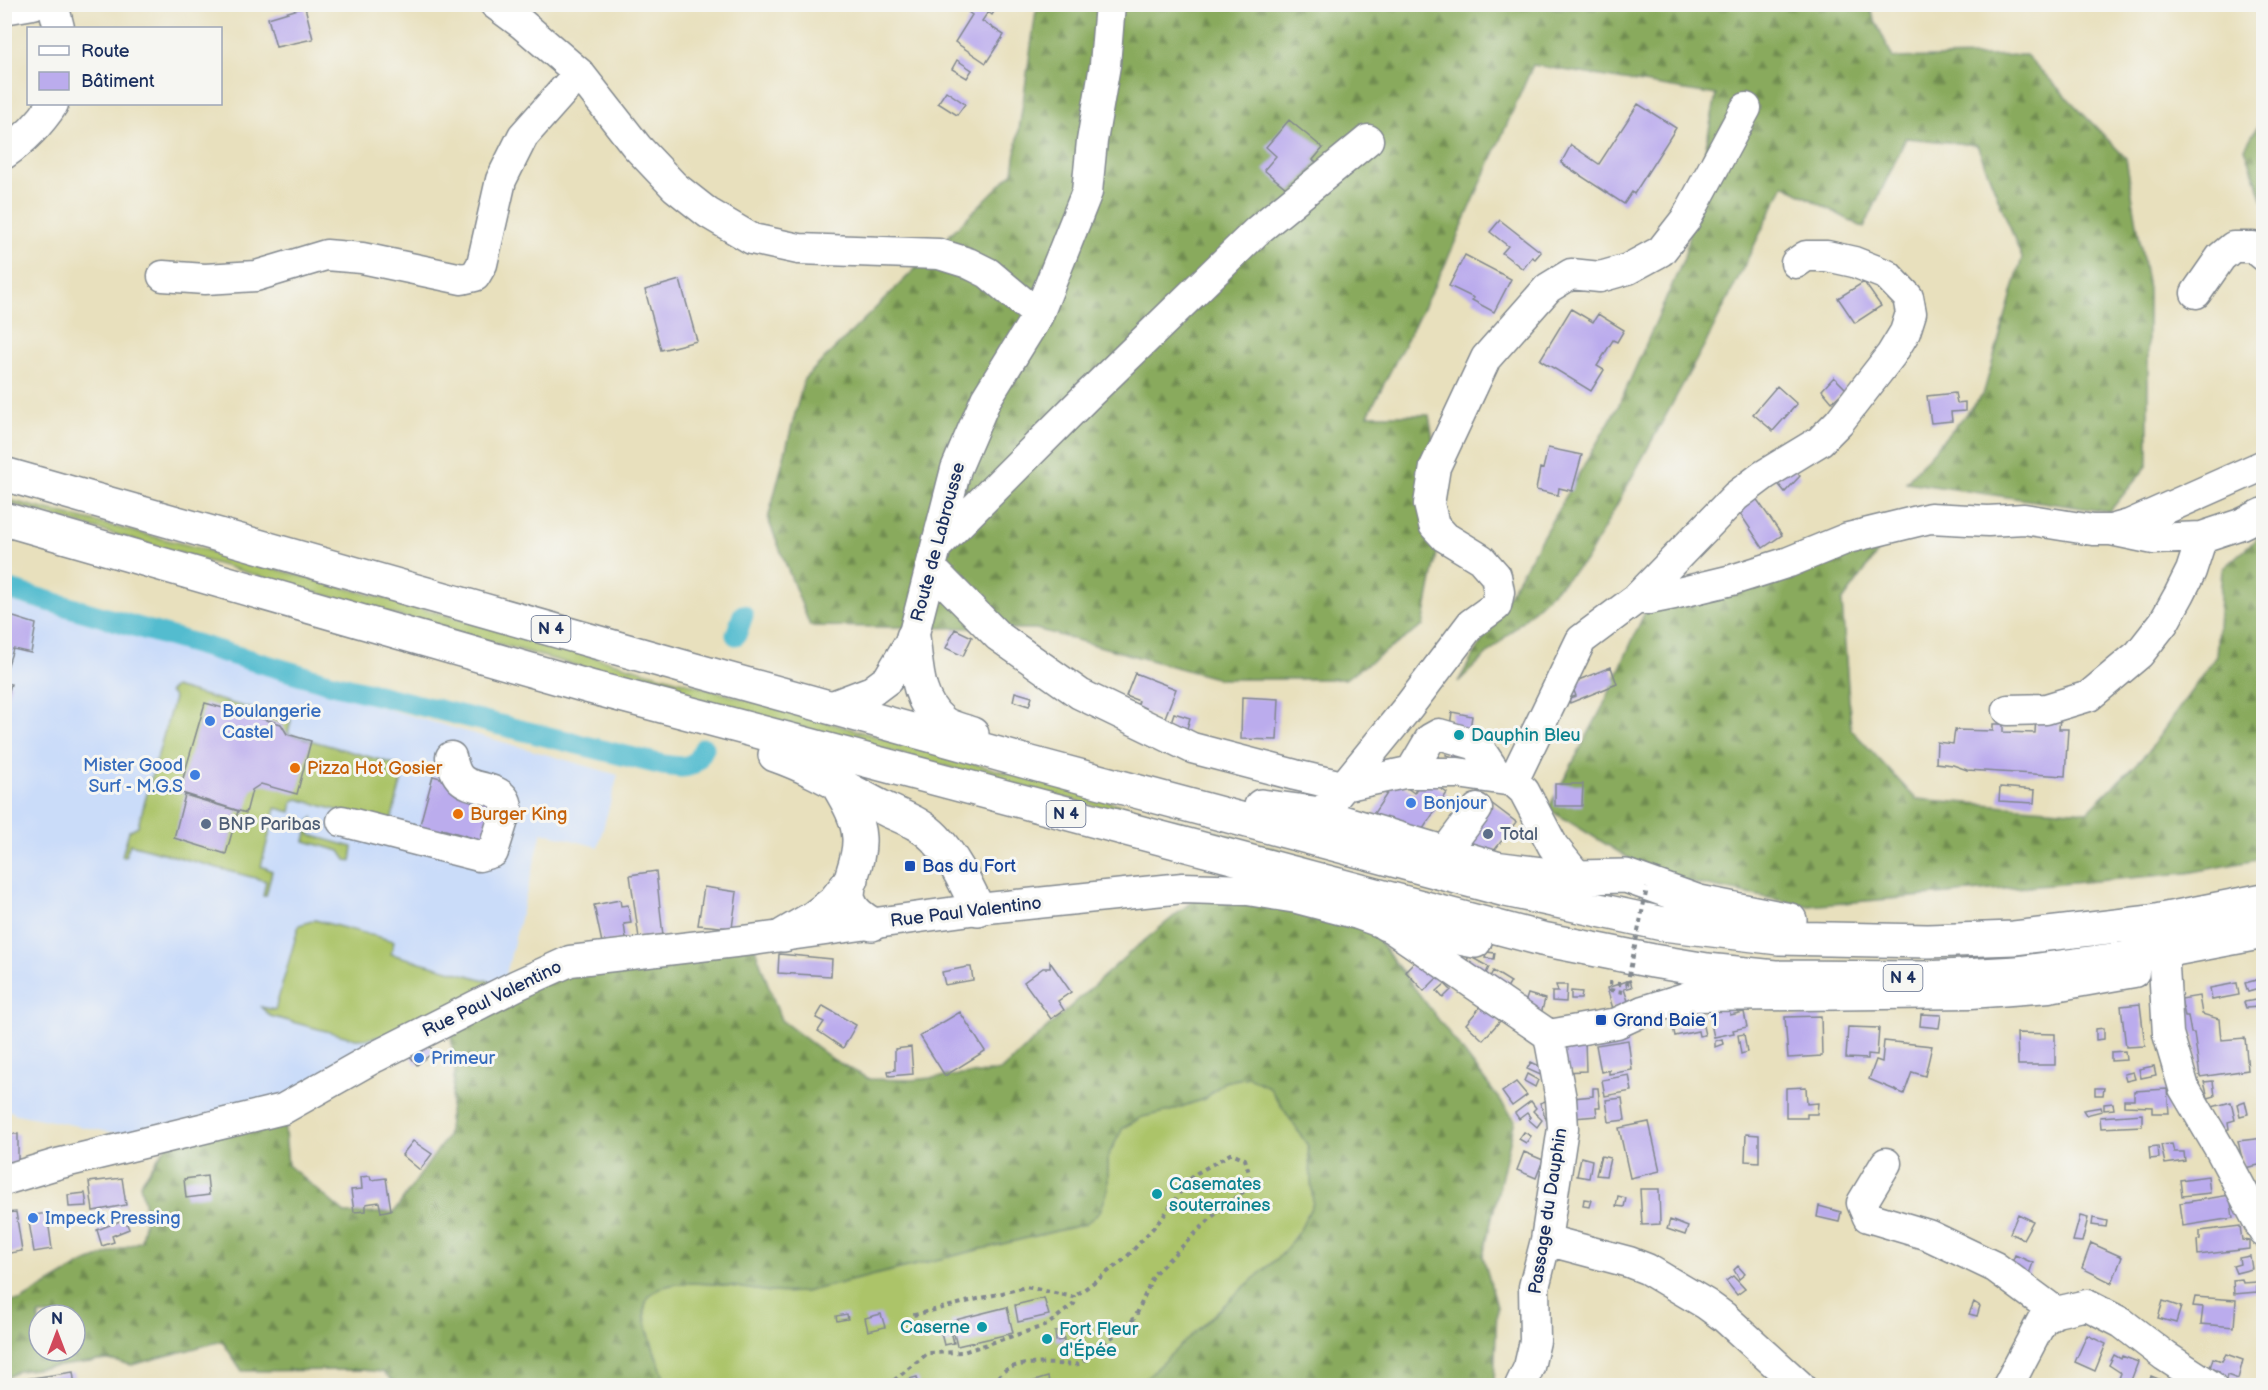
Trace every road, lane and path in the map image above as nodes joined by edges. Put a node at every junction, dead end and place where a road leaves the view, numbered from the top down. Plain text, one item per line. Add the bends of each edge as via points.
1 (33, 4) edge
2 (53, 4) edge
3 (495, 4) edge
4 (1110, 4) edge
5 (4, 9) edge
6 (59, 27) edge
7 (579, 73) junction
8 (52, 105) edge
9 (1746, 108) dead end
10 (1368, 140) dead end
11 (4, 154) edge
12 (2264, 256) edge
13 (1796, 263) dead end
14 (163, 276) dead end
15 (2196, 293) dead end
16 (1038, 315) junction
17 (2264, 465) edge
18 (4, 474) edge
19 (8, 522) edge
20 (2256, 526) edge
21 (2111, 531) junction
22 (2202, 537) junction
23 (935, 557) junction
24 (1636, 599) junction
25 (913, 637) junction
26 (590, 687) junction
27 (830, 707) junction
28 (2008, 710) dead end
29 (451, 757) dead end
30 (1027, 762) junction
31 (1410, 773) junction
32 (1506, 780) junction
33 (1099, 781) junction
34 (836, 782) junction
35 (1343, 786) junction
36 (1477, 809) dead end
37 (1321, 814) junction
38 (342, 821) dead end
39 (1445, 852) junction
40 (1578, 877) junction
41 (852, 879) junction
42 (1647, 888) dead end
43 (2264, 900) edge
44 (978, 909) junction
45 (872, 924) junction
46 (1386, 924) junction
47 (2264, 932) edge
48 (784, 935) junction
49 (1542, 939) junction
50 (1928, 941) junction
51 (2264, 947) edge
52 (2164, 967) junction
53 (1610, 983) dead end
54 (1548, 1035) junction
55 (1886, 1163) dead end
56 (4, 1180) edge
57 (2262, 1227) edge
58 (1546, 1240) junction
59 (1074, 1296) junction
60 (2056, 1312) junction
61 (910, 1316) dead end
62 (886, 1386) edge
63 (995, 1386) edge
64 (1520, 1386) edge
65 (1800, 1386) edge
66 (2008, 1386) edge
67 (2211, 1386) edge

1 - 5 street
2 - 6 street
3 - 7 street
4 - 16 street, Route de Labrousse via 1087,192
7 - 14 street via 523,136 501,180 482,264 475,276 462,279 362,258 326,255 256,276
7 - 16 street via 637,147 675,187 708,213 752,239 799,249 939,254 988,273
8 - 11 street via 25,139
9 - 35 street via 1686,219 1661,251 1628,269 1600,277 1571,274 1548,288 1486,358 1435,467 1429,504 1434,525 1445,537 1481,559 1496,576 1496,606 1471,624
10 - 23 street via 1258,230 1076,406
12 - 15 street via 2253,247 2233,247
13 - 24 street via 1806,256 1827,256 1887,275 1908,297 1911,313 1905,332 1839,422 1820,441 1736,496
16 - 23 street, Route de Labrousse via 982,409 956,469
17 - 21 street
18 - 27 highway, N 4
19 - 26 highway, N 4
20 - 22 street
21 - 22 street via 2154,539
21 - 24 street via 2024,519 1930,518 1848,538 1724,582
22 - 28 street via 2179,595 2139,654 2089,696 2046,709
23 - 25 street, Route de Labrousse
23 - 35 street via 998,636 1080,694 1192,748
24 - 32 street via 1581,640
25 - 27 street, Route de Labrousse via 888,679 872,691
25 - 30 highway via 921,694 942,723 978,736
26 - 34 highway via 807,766
26 - 49 highway, N 4
27 - 30 highway, N 4
29 - 38 street via 462,781 492,790 507,802 494,849 489,854 479,856
30 - 33 highway, N 4
31 - 32 street via 1458,773
31 - 32 street via 1430,739 1439,734 1477,745
31 - 35 street
32 - 40 street via 1524,790 1553,846
33 - 37 highway
33 - 50 highway, N 4 via 1506,890 1663,924 1779,938
34 - 41 highway via 851,807 859,838
34 - 44 highway via 934,836 962,874
35 - 37 street
36 - 39 street
37 - 39 street
39 - 40 street via 1498,867
40 - 50 highway via 1626,876 1699,902
41 - 45 highway via 847,895 851,908
41 - 48 highway via 834,902
42 - 53 path, bridge via 1627,985
43 - 50 highway, N 4 via 2151,922 2014,938
44 - 45 street, Rue Paul Valentino
44 - 46 street, Rue Paul Valentino via 1183,888 1248,890 1297,898
45 - 48 street, Rue Paul Valentino
46 - 49 highway via 1509,946
46 - 54 street, Rue Paul Valentino
47 - 49 highway, N 4 via 2028,971 1926,978 1775,977 1653,961
48 - 56 street, Rue Paul Valentino via 570,961 375,1057 283,1109
51 - 52 street
52 - 54 street via 2049,987 1971,993 1691,996 1617,1023
52 - 57 street via 2168,1034 2184,1088
54 - 58 street, Passage du Dauphin via 1563,1128
55 - 60 street via 1862,1203 1868,1216 1928,1235 1995,1267
58 - 64 street, Passage du Dauphin via 1534,1287 1533,1356
58 - 65 street via 1647,1269 1724,1317
59 - 61 path via 1026,1287
59 - 62 path via 1074,1304 1047,1325 963,1352 928,1353
59 - 63 path via 1125,1259 1197,1173 1232,1153 1245,1159 1248,1188 1154,1274 1135,1318 1080,1364 1033,1362 1004,1372
60 - 66 street via 2042,1321
60 - 67 street via 2087,1305 2122,1323

